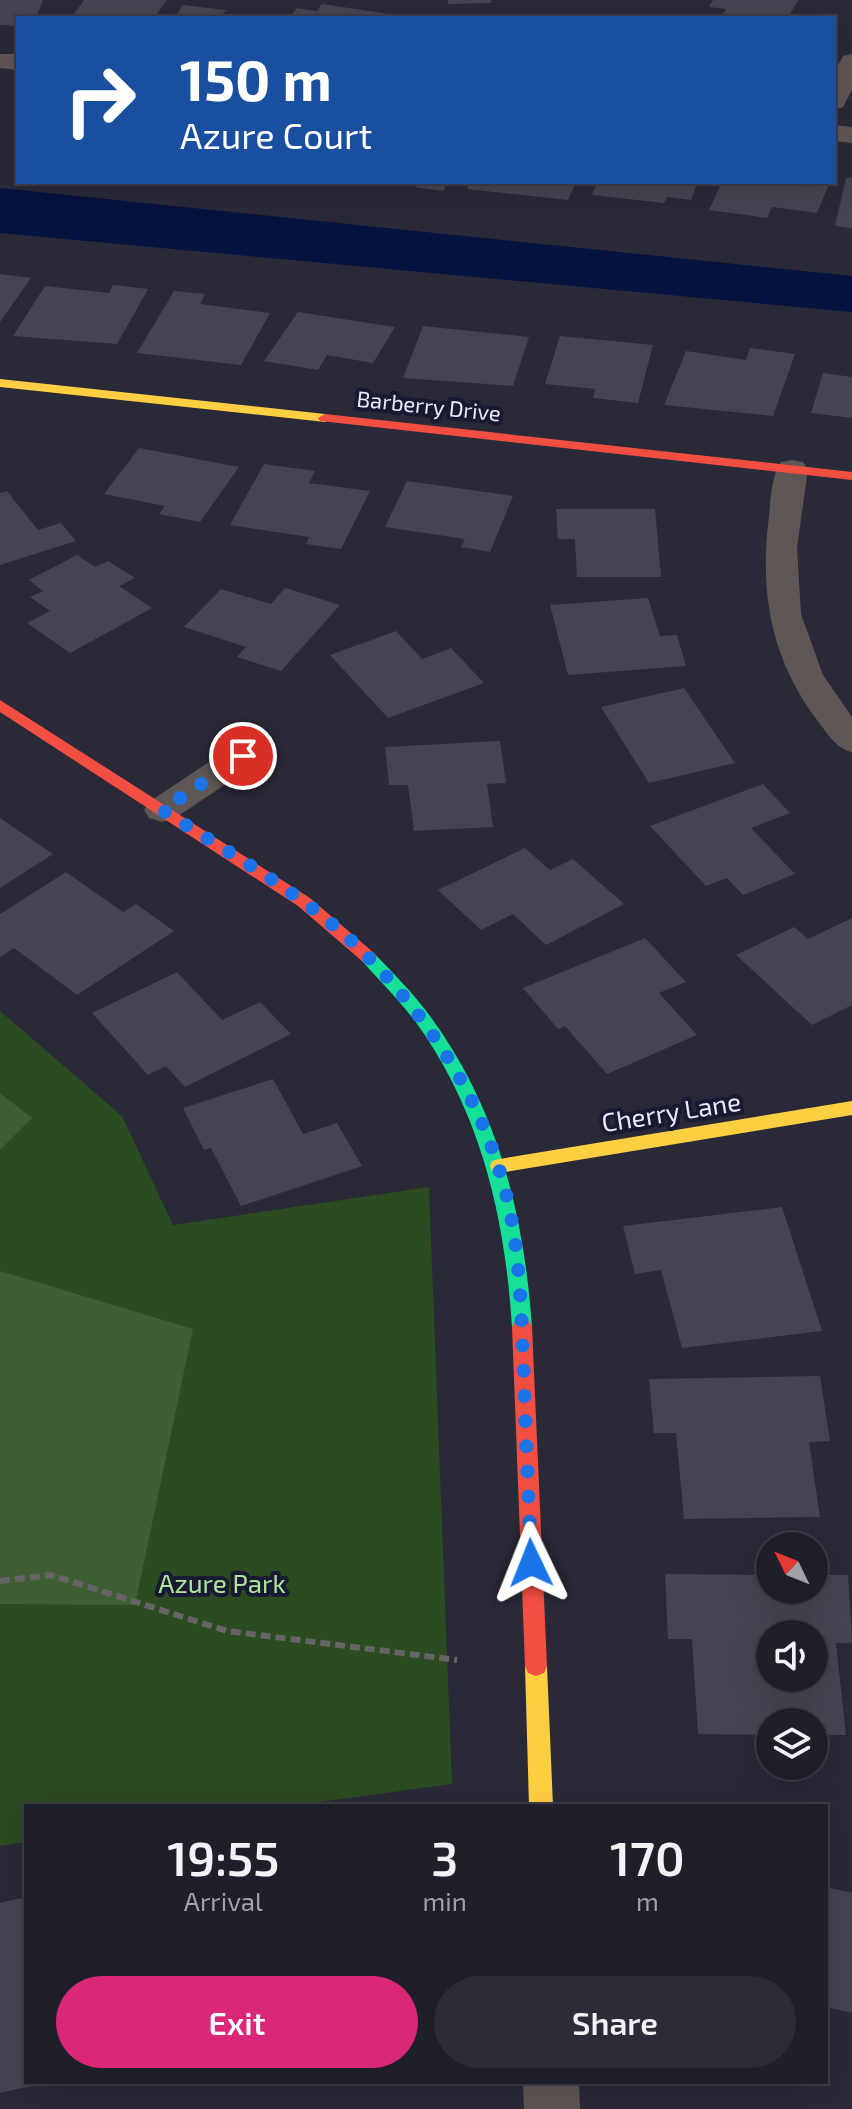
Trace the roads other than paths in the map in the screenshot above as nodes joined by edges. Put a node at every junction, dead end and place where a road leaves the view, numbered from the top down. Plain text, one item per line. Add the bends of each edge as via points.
1 (852, 61) edge
2 (836, 97) edge
3 (0, 383) edge
4 (792, 469) junction
5 (852, 476) edge
6 (0, 705) edge
7 (852, 741) edge
8 (243, 756) dead end
9 (162, 810) junction
10 (852, 1108) edge
11 (499, 1166) junction
12 (541, 1804) edge
13 (551, 2084) edge
14 (552, 2109) edge

1 - 2 street
3 - 4 street, Barberry Drive
4 - 5 street, Barberry Drive
4 - 7 street via 778,577 785,621 802,667
6 - 9 street
8 - 9 street
9 - 11 street via 304,902 367,956 422,1018 459,1076
10 - 11 street, Cherry Lane
11 - 12 street via 521,1289
13 - 14 street

